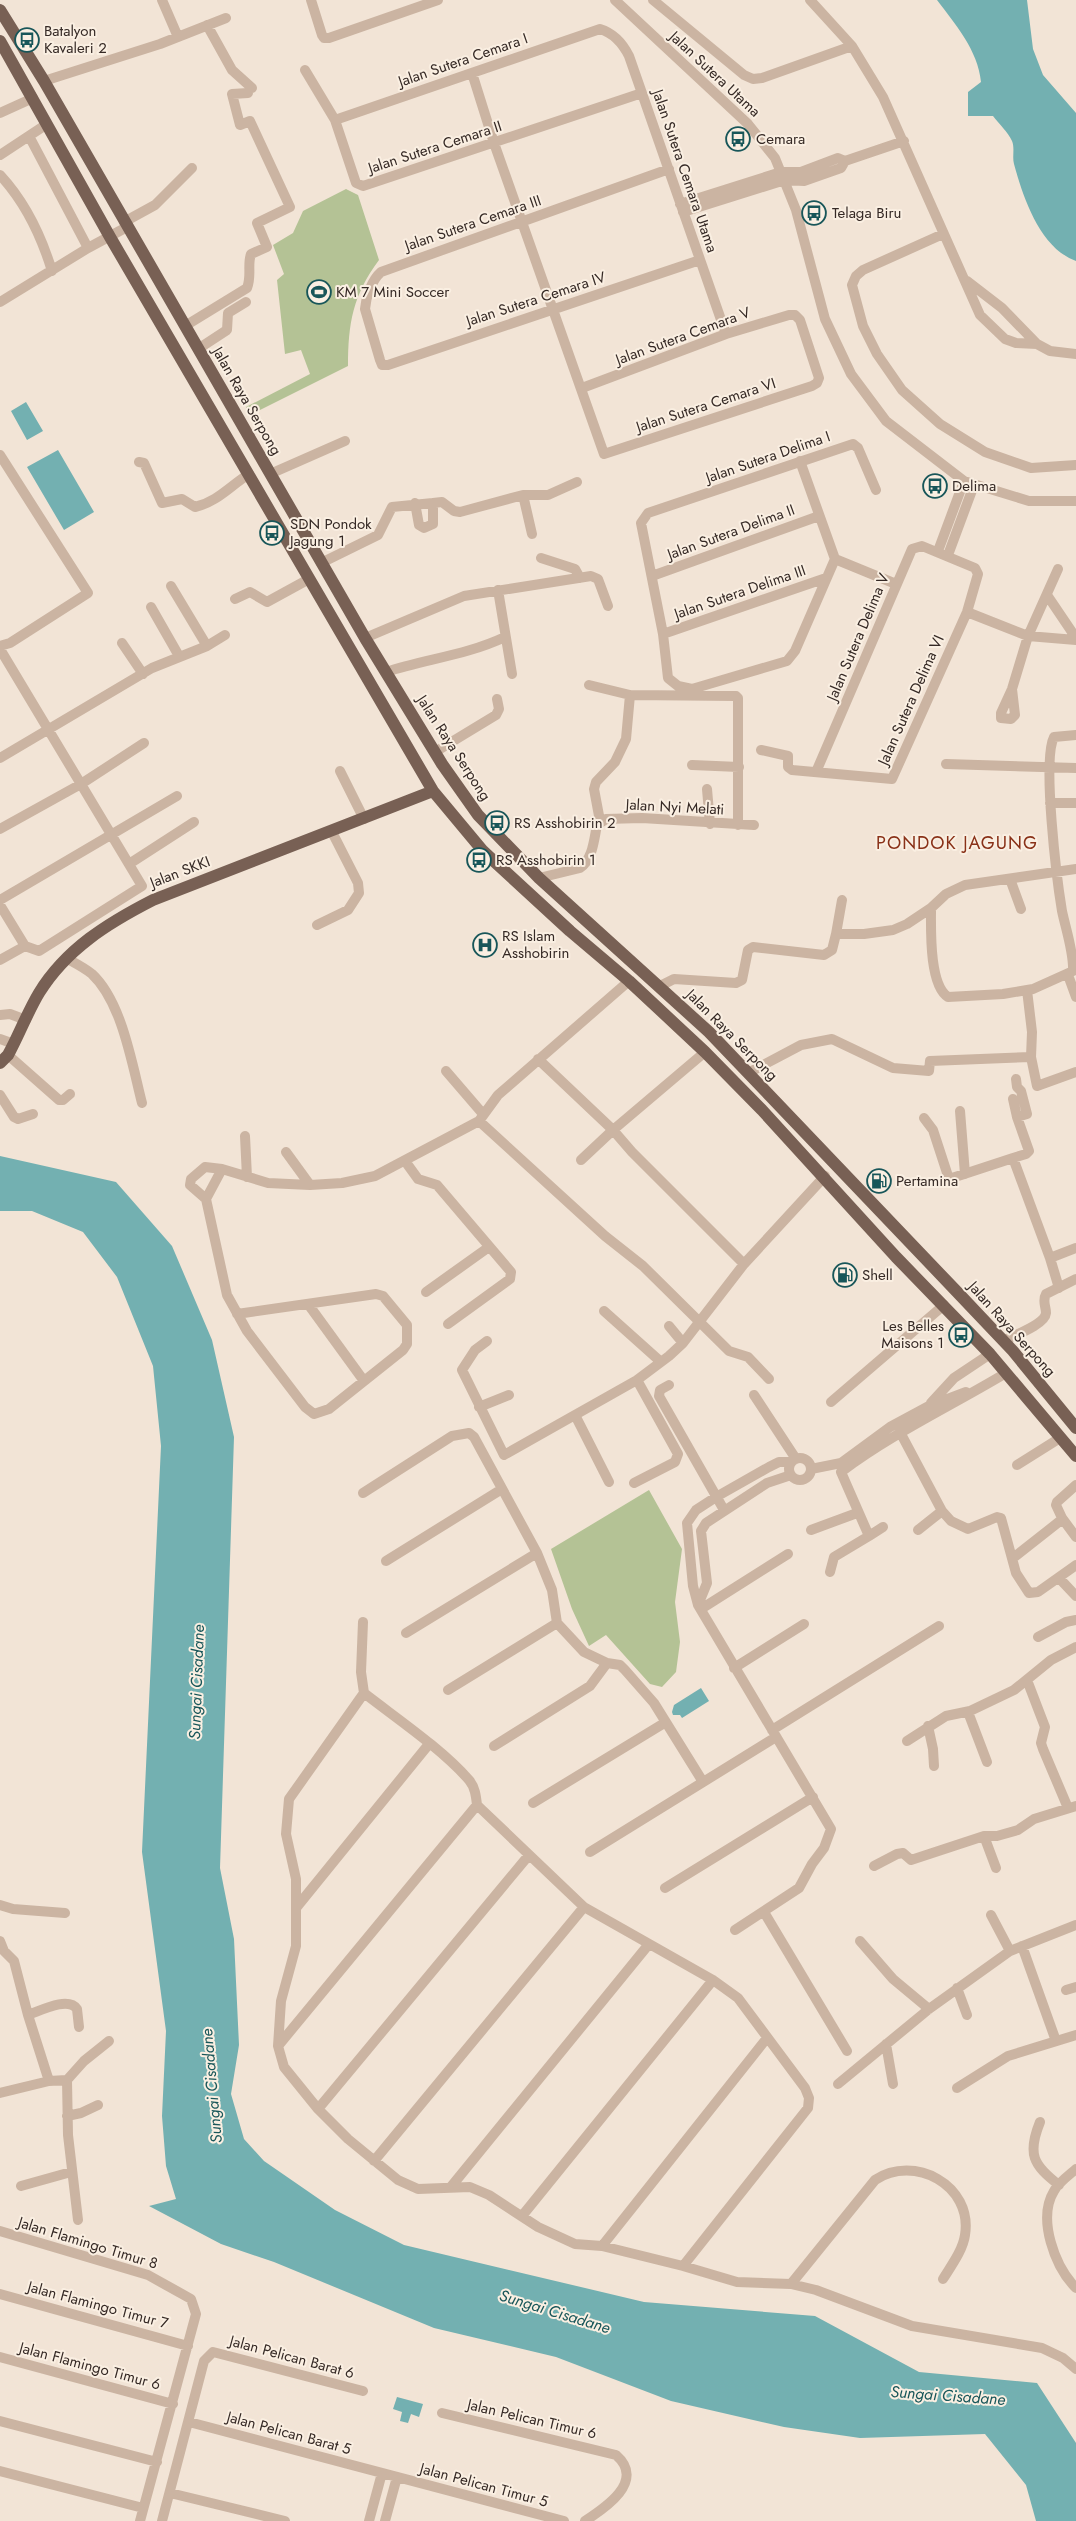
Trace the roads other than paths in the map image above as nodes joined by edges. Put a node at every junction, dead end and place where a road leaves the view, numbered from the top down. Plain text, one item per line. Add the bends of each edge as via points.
1 (162, 0) edge
2 (311, 0) edge
3 (438, 0) edge
4 (615, 0) edge
5 (653, 0) edge
6 (810, 0) edge
7 (0, 10) edge
8 (226, 18) dead end
9 (207, 25) junction
10 (600, 29) joint
11 (178, 37) junction
12 (0, 41) edge
13 (852, 46) junction
14 (305, 70) dead end
15 (472, 73) junction
16 (44, 81) junction
17 (642, 93) junction
18 (33, 98) junction
19 (0, 113) edge
20 (335, 120) junction
21 (47, 124) junction
22 (29, 136) junction
23 (904, 140) junction
24 (494, 143) junction
25 (0, 155) edge
26 (192, 168) dead end
27 (669, 169) junction
28 (0, 175) edge
29 (783, 176) junction
30 (682, 208) junction
31 (522, 223) junction
32 (126, 225) junction
33 (943, 234) junction
34 (110, 237) junction
35 (88, 248) junction
36 (700, 260) junction
37 (52, 270) junction
38 (966, 280) junction
39 (0, 302) edge
40 (246, 302) dead end
41 (552, 309) junction
42 (185, 326) junction
43 (726, 334) junction
44 (1037, 344) junction
45 (198, 349) junction
46 (1076, 354) edge
47 (382, 365) joint
48 (817, 383) joint
49 (582, 388) junction
50 (345, 441) dead end
51 (0, 455) edge
52 (800, 461) junction
53 (140, 462) dead end
54 (1076, 464) edge
55 (249, 474) junction
56 (270, 474) junction
57 (577, 482) dead end
58 (969, 483) junction
59 (876, 490) dead end
60 (523, 495) junction
61 (1076, 501) edge
62 (415, 503) junction
63 (433, 503) junction
64 (819, 516) junction
65 (532, 534) dead end
66 (943, 553) junction
67 (541, 558) dead end
68 (835, 559) junction
69 (321, 563) junction
70 (1058, 569) dead end
71 (652, 576) junction
72 (580, 578) junction
73 (826, 578) junction
74 (309, 580) junction
75 (896, 584) junction
76 (171, 586) dead end
77 (498, 590) junction
78 (1047, 595) junction
79 (235, 599) dead end
80 (608, 606) dead end
81 (151, 607) dead end
82 (967, 612) junction
83 (663, 634) junction
84 (224, 635) dead end
85 (1028, 636) junction
86 (365, 638) junction
87 (505, 638) junction
88 (1076, 639) edge
89 (122, 643) dead end
90 (207, 646) junction
91 (0, 647) edge
92 (179, 656) junction
93 (386, 672) junction
94 (142, 674) junction
95 (512, 674) dead end
96 (589, 685) dead end
97 (1012, 689) dead end
98 (630, 695) junction
99 (497, 699) dead end
100 (48, 729) junction
101 (1076, 735) edge
102 (144, 743) dead end
103 (761, 750) dead end
104 (435, 752) junction
105 (0, 758) edge
106 (946, 764) dead end
107 (692, 765) dead end
108 (739, 767) junction
109 (1076, 768) edge
110 (1050, 769) junction
111 (340, 771) dead end
112 (816, 772) junction
113 (81, 784) junction
114 (707, 789) dead end
115 (433, 791) junction
116 (177, 796) dead end
117 (1050, 803) junction
118 (1076, 803) edge
119 (364, 819) junction
120 (600, 821) junction
121 (194, 822) dead end
122 (710, 824) junction
123 (738, 825) junction
124 (754, 825) dead end
125 (0, 829) edge
126 (332, 832) junction
127 (111, 834) junction
128 (128, 864) junction
129 (1076, 869) edge
130 (1055, 872) junction
131 (539, 878) junction
132 (1010, 879) junction
133 (554, 891) junction
134 (0, 900) edge
135 (842, 900) dead end
136 (540, 902) junction
137 (0, 906) edge
138 (931, 908) junction
139 (1021, 909) dead end
140 (317, 925) dead end
141 (836, 934) junction
142 (25, 946) junction
143 (66, 958) junction
144 (0, 960) edge
145 (1068, 975) junction
146 (629, 981) junction
147 (660, 986) junction
148 (1027, 990) junction
149 (1076, 997) edge
150 (0, 1015) edge
151 (26, 1020) junction
152 (0, 1039) edge
153 (705, 1052) junction
154 (7, 1054) edge
155 (1031, 1057) junction
156 (538, 1058) junction
157 (446, 1072) dead end
158 (1076, 1072) edge
159 (748, 1073) junction
160 (1016, 1079) dead end
161 (70, 1094) dead end
162 (0, 1095) edge
163 (1012, 1099) dead end
164 (142, 1103) dead end
165 (960, 1111) dead end
166 (33, 1114) dead end
167 (1017, 1117) junction
168 (481, 1118) junction
169 (924, 1118) dead end
170 (613, 1130) junction
171 (245, 1136) dead end
172 (286, 1152) dead end
173 (1013, 1158) junction
174 (582, 1160) dead end
175 (405, 1161) junction
176 (222, 1169) junction
177 (965, 1174) junction
178 (825, 1176) junction
179 (247, 1177) junction
180 (310, 1185) junction
181 (206, 1199) junction
182 (489, 1247) junction
183 (1076, 1248) edge
184 (1050, 1258) junction
185 (744, 1264) junction
186 (1076, 1279) edge
187 (1058, 1288) junction
188 (426, 1292) dead end
189 (308, 1304) junction
190 (944, 1305) junction
191 (604, 1311) dead end
192 (237, 1314) junction
193 (701, 1320) junction
194 (448, 1324) dead end
195 (669, 1326) dead end
196 (487, 1341) dead end
197 (1003, 1341) junction
198 (683, 1343) junction
199 (990, 1354) junction
200 (661, 1362) junction
201 (1004, 1370) junction
202 (770, 1379) dead end
203 (636, 1380) junction
204 (364, 1381) junction
205 (669, 1385) dead end
206 (1043, 1388) junction
207 (509, 1395) dead end
208 (754, 1395) dead end
209 (1028, 1399) junction
210 (831, 1402) dead end
211 (929, 1406) junction
212 (479, 1407) junction
213 (576, 1415) junction
214 (1076, 1428) edge
215 (900, 1432) junction
216 (1060, 1438) junction
217 (1076, 1456) edge
218 (794, 1461) junction
219 (1017, 1465) dead end
220 (811, 1469) junction
221 (791, 1475) junction
222 (609, 1482) dead end
223 (634, 1483) dead end
224 (1076, 1485) edge
225 (502, 1488) junction
226 (363, 1493) dead end
227 (716, 1497) junction
228 (724, 1510) junction
229 (942, 1511) junction
230 (857, 1513) junction
231 (1062, 1518) junction
232 (883, 1527) dead end
233 (811, 1530) dead end
234 (918, 1530) dead end
235 (869, 1536) junction
236 (1076, 1537) edge
237 (537, 1553) junction
238 (788, 1554) dead end
239 (1013, 1558) junction
240 (386, 1561) dead end
241 (1076, 1565) edge
242 (830, 1572) dead end
243 (1059, 1578) junction
244 (1076, 1596) edge
245 (700, 1607) junction
246 (1076, 1620) edge
247 (363, 1622) dead end
248 (557, 1622) junction
249 (804, 1624) dead end
250 (939, 1626) dead end
251 (406, 1633) dead end
252 (1038, 1637) dead end
253 (1076, 1647) edge
254 (607, 1662) junction
255 (734, 1668) junction
256 (1027, 1680) junction
257 (448, 1690) dead end
258 (364, 1693) junction
259 (968, 1712) junction
260 (666, 1722) junction
261 (928, 1726) junction
262 (774, 1734) junction
263 (907, 1741) dead end
264 (429, 1744) junction
265 (494, 1746) dead end
266 (987, 1762) dead end
267 (934, 1766) dead end
268 (703, 1782) junction
269 (813, 1797) junction
270 (533, 1804) dead end
271 (477, 1805) junction
272 (1072, 1807) edge
273 (984, 1836) junction
274 (590, 1852) dead end
275 (529, 1855) junction
276 (874, 1866) dead end
277 (996, 1868) dead end
278 (665, 1888) dead end
279 (0, 1905) edge
280 (584, 1907) junction
281 (296, 1908) junction
282 (764, 1912) junction
283 (65, 1913) dead end
284 (991, 1915) dead end
285 (1076, 1925) edge
286 (735, 1930) dead end
287 (0, 1941) edge
288 (860, 1941) dead end
289 (649, 1944) junction
290 (1022, 1946) junction
291 (1010, 1951) junction
292 (713, 1980) junction
293 (957, 1988) junction
294 (929, 2009) junction
295 (28, 2015) junction
296 (967, 2015) dead end
297 (79, 2027) dead end
298 (1076, 2035) edge
299 (767, 2038) junction
300 (109, 2041) dead end
301 (1056, 2041) junction
302 (886, 2044) junction
303 (278, 2046) junction
304 (847, 2051) dead end
305 (67, 2080) junction
306 (49, 2081) junction
307 (838, 2084) dead end
308 (893, 2084) dead end
309 (957, 2088) dead end
310 (0, 2093) edge
311 (98, 2105) dead end
312 (318, 2109) junction
313 (67, 2116) junction
314 (1040, 2122) dead end
315 (374, 2161) junction
316 (1076, 2169) edge
317 (71, 2172) junction
318 (1059, 2185) junction
319 (21, 2186) dead end
320 (450, 2188) junction
321 (522, 2216) junction
322 (78, 2220) dead end
323 (1, 2234) edge
324 (602, 2246) junction
325 (684, 2266) junction
326 (943, 2279) dead end
327 (791, 2284) junction
328 (1076, 2288) edge
329 (0, 2294) edge
330 (188, 2346) junction
331 (0, 2357) edge
332 (1076, 2369) edge
333 (363, 2391) dead end
334 (173, 2404) junction
335 (442, 2413) dead end
336 (0, 2421) edge
337 (188, 2422) junction
338 (156, 2462) junction
339 (0, 2471) edge
340 (382, 2473) junction
341 (397, 2477) junction
342 (170, 2493) junction
343 (143, 2508) junction
344 (140, 2521) edge
345 (162, 2521) edge
346 (285, 2521) edge
347 (369, 2521) edge
348 (385, 2521) edge
349 (564, 2521) edge
350 (585, 2521) edge

1 - 11 street
2 - 3 street via 324,38
4 - 29 street, Jalan Sutera Utama via 748,124 775,158
5 - 13 street via 753,79
6 - 13 street
7 - 16 main road, Jalan Raya Serpong
8 - 9 street
9 - 11 street
9 - 42 street via 232,70 250,90 232,94 240,125 250,121 290,207 257,223 267,247 251,254 247,288
10 - 15 street, Jalan Sutera Cemara I
10 - 17 street, Jalan Sutera Cemara Utama via 608,31 624,46
11 - 16 street
12 - 18 main road, Jalan Raya Serpong
13 - 23 street via 883,96
14 - 20 street, Jalan Sutera Cemara II
15 - 20 street, Jalan Sutera Cemara I
15 - 24 street
16 - 32 main road, Jalan Raya Serpong
17 - 24 street, Jalan Sutera Cemara II
17 - 27 street, Jalan Sutera Cemara Utama
18 - 19 street
18 - 21 main road, Jalan Raya Serpong
20 - 24 street, Jalan Sutera Cemara II via 359,186
21 - 22 street
21 - 34 main road, Jalan Raya Serpong
22 - 25 street
22 - 35 street
23 - 29 street via 845,161 841,168 803,176
23 - 33 street
24 - 31 street
26 - 32 street via 155,205
27 - 30 street, Jalan Sutera Cemara Utama
27 - 31 street, Jalan Sutera Cemara III
28 - 37 street via 27,210 43,240
29 - 30 street
29 - 58 street, Jalan Sutera Utama via 796,210 825,319 851,374 886,421
30 - 36 street, Jalan Sutera Cemara Utama
31 - 41 street
31 - 47 street, Jalan Sutera Cemara III via 381,272 375,278 366,309
32 - 34 street
32 - 42 main road, Jalan Raya Serpong
33 - 38 street
33 - 54 street via 856,276 852,285 863,326 877,354 902,390 940,424 984,452 1031,468
34 - 35 street
34 - 55 main road, Jalan Raya Serpong
35 - 37 street
36 - 41 street, Jalan Sutera Cemara IV
36 - 43 street, Jalan Sutera Cemara Utama
37 - 39 street
38 - 44 street via 1002,308
38 - 44 street via 972,302 980,315 1005,339
40 - 45 street via 228,313 227,330
41 - 47 street, Jalan Sutera Cemara IV
41 - 49 street
42 - 45 main road, Jalan Raya Serpong
43 - 48 street, Jalan Sutera Cemara V via 795,315 800,320 819,378
43 - 49 street, Jalan Sutera Cemara V
44 - 46 street via 1050,351
45 - 56 main road, Jalan Raya Serpong
48 - 49 street, Jalan Sutera Cemara VI via 604,454
50 - 56 street
51 - 91 street via 88,593
52 - 59 street, Jalan Sutera Delima I via 856,445
52 - 64 street
52 - 71 street, Jalan Sutera Delima I via 648,513 641,523
53 - 55 street via 144,463 162,503 182,499 195,508 218,499 230,486
55 - 74 main road, Jalan Raya Serpong
56 - 69 main road, Jalan Raya Serpong
57 - 60 street via 548,495
58 - 61 street, Jalan Sutera Utama via 1029,501
58 - 66 street
60 - 63 street via 460,512 444,502
60 - 65 street
62 - 63 street
62 - 63 street via 419,526 424,528 433,524
62 - 69 street via 392,507 378,535
64 - 68 street
64 - 71 street, Jalan Sutera Delima II
66 - 75 street, Jalan Sutera Delima V via 922,546 912,548
66 - 82 street, Jalan Sutera Delima VI via 977,570
67 - 72 street via 575,569
68 - 73 street
68 - 75 street
69 - 86 main road, Jalan Raya Serpong
70 - 78 street
71 - 83 street
72 - 77 street
72 - 80 street via 591,576 598,579
73 - 83 street, Jalan Sutera Delima III
73 - 83 street via 796,651 786,661 692,689 678,686 668,678
74 - 79 street via 267,602 250,592
74 - 115 main road, Jalan Raya Serpong
75 - 112 street, Jalan Sutera Delima V
76 - 90 street
77 - 86 street via 464,596
77 - 87 street
78 - 85 street
78 - 88 street
81 - 92 street
82 - 85 street
82 - 112 street, Jalan Sutera Delima VI via 892,779
84 - 90 street
85 - 88 street
85 - 97 street
86 - 93 main road, Jalan Raya Serpong
87 - 93 street via 446,658
87 - 95 street
89 - 94 street
90 - 92 street
91 - 100 street
92 - 94 street
93 - 104 main road, Jalan Raya Serpong
94 - 100 street
96 - 98 street
98 - 108 street via 736,696 740,701
98 - 120 street via 626,739 615,762 596,782 594,789
99 - 104 street via 499,709 496,715
100 - 105 street
100 - 113 street
101 - 110 street via 1054,737
102 - 113 street
103 - 112 street, Jalan Sutera Delima VI via 788,756 788,767 792,770
104 - 131 main road, Jalan Raya Serpong via 478,815
106 - 110 street
107 - 108 street
108 - 123 street
109 - 110 street
110 - 117 street
111 - 119 street
113 - 125 street
113 - 127 street
114 - 122 street
115 - 119 main road, Jalan SKKI
115 - 136 main road, Jalan Raya Serpong via 484,851
116 - 127 street
117 - 118 street
117 - 130 street
119 - 126 main road, Jalan SKKI
120 - 122 street, Jalan Nyi Melati via 642,818
120 - 131 street via 585,865
121 - 128 street
122 - 123 street, Jalan Nyi Melati
123 - 124 street, Jalan Nyi Melati
126 - 140 street via 358,883 359,893 348,910
126 - 143 main road, Jalan SKKI via 153,900 98,930
127 - 128 street
127 - 134 street
128 - 142 street via 141,882 139,890 39,951
129 - 130 street
130 - 132 street
130 - 145 street via 1073,968
131 - 133 main road, Jalan Raya Serpong
132 - 138 street via 965,885 946,894
132 - 139 street
133 - 136 main road
133 - 147 main road, Jalan Raya Serpong
135 - 141 street
136 - 146 main road, Jalan Raya Serpong
137 - 142 street
138 - 141 street via 893,930
138 - 148 street via 931,952 943,994 948,997
141 - 147 street via 832,950 824,955 750,948 742,980 736,983 674,979
142 - 144 street
143 - 151 main road, Jalan SKKI via 38,994
143 - 164 street via 91,973 106,993 119,1021
145 - 148 street
145 - 149 street
146 - 153 main road, Jalan Raya Serpong
146 - 156 street
147 - 159 main road, Jalan Raya Serpong
148 - 155 street
150 - 151 street via 10,1014
151 - 154 main road, Jalan SKKI
152 - 154 street
153 - 170 street
153 - 178 main road, Jalan Raya Serpong
154 - 161 street via 59,1100
155 - 158 street via 1037,1086
155 - 159 street via 930,1061 929,1072 894,1068 876,1062 832,1039 800,1045
156 - 168 street via 498,1095
156 - 170 street
157 - 168 street
159 - 197 main road, Jalan Raya Serpong
160 - 167 street via 1016,1087 1021,1091 1028,1114
162 - 166 street via 14,1117 18,1119
163 - 167 street
165 - 177 street
167 - 173 street via 1029,1151
168 - 175 street
168 - 193 street via 605,1236
169 - 177 street via 933,1130 948,1179
170 - 174 street
170 - 185 street
171 - 179 street
172 - 180 street
173 - 177 street
173 - 184 street
175 - 180 street via 359,1181
175 - 182 street via 418,1179 437,1185
176 - 179 street
176 - 181 street
176 - 181 street via 205,1167 191,1179 192,1188
178 - 185 street
178 - 190 main road, Jalan Raya Serpong via 896,1257
179 - 180 street via 268,1183
181 - 192 street via 226,1295
182 - 188 street
182 - 194 street via 507,1265 510,1279
183 - 184 street
184 - 187 street
185 - 193 street
186 - 187 street
187 - 197 street via 1045,1295 1046,1314 1042,1321
189 - 192 street
189 - 204 street
189 - 204 street via 376,1294 383,1296 407,1325 405,1347
190 - 199 main road, Jalan Raya Serpong
190 - 210 street
191 - 200 street
192 - 204 street via 305,1407 314,1414 329,1409
193 - 198 street
193 - 202 street via 729,1351 748,1358
195 - 198 street
196 - 212 street via 475,1350 462,1370
197 - 206 main road, Jalan Raya Serpong
198 - 200 street
199 - 201 main road, Jalan Raya Serpong
199 - 211 street via 954,1378
200 - 203 street
201 - 209 main road, Jalan Raya Serpong
201 - 211 street via 965,1392
201 - 215 street via 950,1407
203 - 213 street
203 - 223 street via 678,1454 675,1462
205 - 227 street via 660,1390 659,1396
206 - 209 main road
206 - 214 main road, Jalan Raya Serpong
207 - 212 street
208 - 218 street
209 - 216 main road, Jalan Raya Serpong
211 - 220 street via 875,1437 841,1463
212 - 213 street via 504,1455
213 - 222 street
215 - 229 street
215 - 230 street via 841,1472
216 - 217 main road, Jalan Raya Serpong
216 - 219 street
218 - 220 street via 806,1460
218 - 221 street via 789,1469
218 - 227 street via 779,1462
220 - 221 street via 804,1480 794,1479
221 - 228 street via 767,1484
224 - 231 street via 1056,1505
225 - 226 street via 469,1433 452,1436
225 - 237 street
225 - 240 street
227 - 228 street
227 - 245 street via 696,1510 687,1523 693,1586
228 - 245 street via 706,1523 701,1531 707,1583
229 - 234 street
229 - 239 street via 951,1521 968,1529 997,1516 1001,1518
230 - 233 street
230 - 235 street
231 - 236 street
231 - 239 street
232 - 235 street
235 - 242 street via 834,1557
237 - 248 street via 552,1590
237 - 251 street
238 - 245 street
239 - 243 street via 1016,1573 1030,1593 1038,1592
241 - 243 street
243 - 244 street
245 - 255 street
246 - 252 street
247 - 258 street via 361,1672
248 - 254 street via 584,1652
248 - 257 street
249 - 255 street
250 - 262 street
253 - 256 street via 1056,1656
254 - 260 street via 620,1665 625,1670
254 - 265 street via 590,1686
255 - 262 street
256 - 259 street via 1014,1690
256 - 272 street via 1045,1727 1042,1749
258 - 264 street
258 - 281 street via 289,1799 286,1834 296,1879
259 - 261 street via 949,1715
259 - 266 street
260 - 268 street
260 - 270 street
261 - 263 street
261 - 267 street
262 - 268 street
262 - 269 street
264 - 271 street via 469,1780
264 - 281 street
268 - 274 street
269 - 278 street
269 - 282 street via 831,1829 829,1838 798,1888
271 - 275 street
271 - 303 street
272 - 273 street via 1034,1819 1018,1830
273 - 276 street via 911,1860 903,1853 896,1854
273 - 277 street
275 - 280 street
275 - 312 street
279 - 283 street
280 - 289 street
280 - 315 street
281 - 303 street via 296,1946 281,2001
282 - 286 street
282 - 304 street
284 - 291 street
285 - 290 street
287 - 295 street via 4,1952 14,1961
288 - 294 street via 893,1979
289 - 292 street
289 - 320 street
290 - 291 street
290 - 301 street
291 - 293 street
292 - 299 street via 738,1998
292 - 321 street
293 - 294 street
293 - 296 street
294 - 302 street
295 - 297 street via 60,2004 70,2004 77,2009
295 - 306 street
298 - 301 street
299 - 324 street
299 - 325 street via 805,2088 808,2108
300 - 305 street
301 - 309 street via 1008,2056
302 - 307 street
302 - 308 street
303 - 312 street via 284,2067
305 - 306 street
305 - 313 street
306 - 310 street
311 - 313 street
312 - 315 street
313 - 317 street
314 - 318 street via 1032,2141 1035,2160 1044,2174
315 - 320 street via 398,2180 418,2189
316 - 318 street
317 - 319 street
317 - 322 street
318 - 328 street via 1053,2191 1048,2217 1051,2246 1065,2277
320 - 321 street via 470,2187 489,2194
321 - 324 street via 575,2244
323 - 330 street, Jalan Flamingo Timur 8 via 148,2275 190,2299 196,2314
324 - 325 street
325 - 327 street via 737,2282
326 - 327 street via 965,2236 965,2219 959,2200 948,2184 931,2173 912,2169 891,2171 875,2180
327 - 332 street via 816,2290 912,2326 1042,2348 1063,2358
329 - 330 street, Jalan Flamingo Timur 7
330 - 334 street
331 - 334 street, Jalan Flamingo Timur 6
333 - 337 street, Jalan Pelican Barat 6 via 212,2352 204,2361
334 - 338 street
335 - 350 street, Jalan Pelican Timur 6 via 616,2455 622,2460 625,2475 620,2493 608,2506
336 - 338 street
337 - 340 street, Jalan Pelican Barat 5
337 - 342 street
338 - 343 street
339 - 343 street
340 - 341 street, Jalan Pelican Barat 5
340 - 347 street
341 - 348 street
341 - 349 street, Jalan Pelican Timur 5
342 - 345 street
342 - 346 street
343 - 344 street

